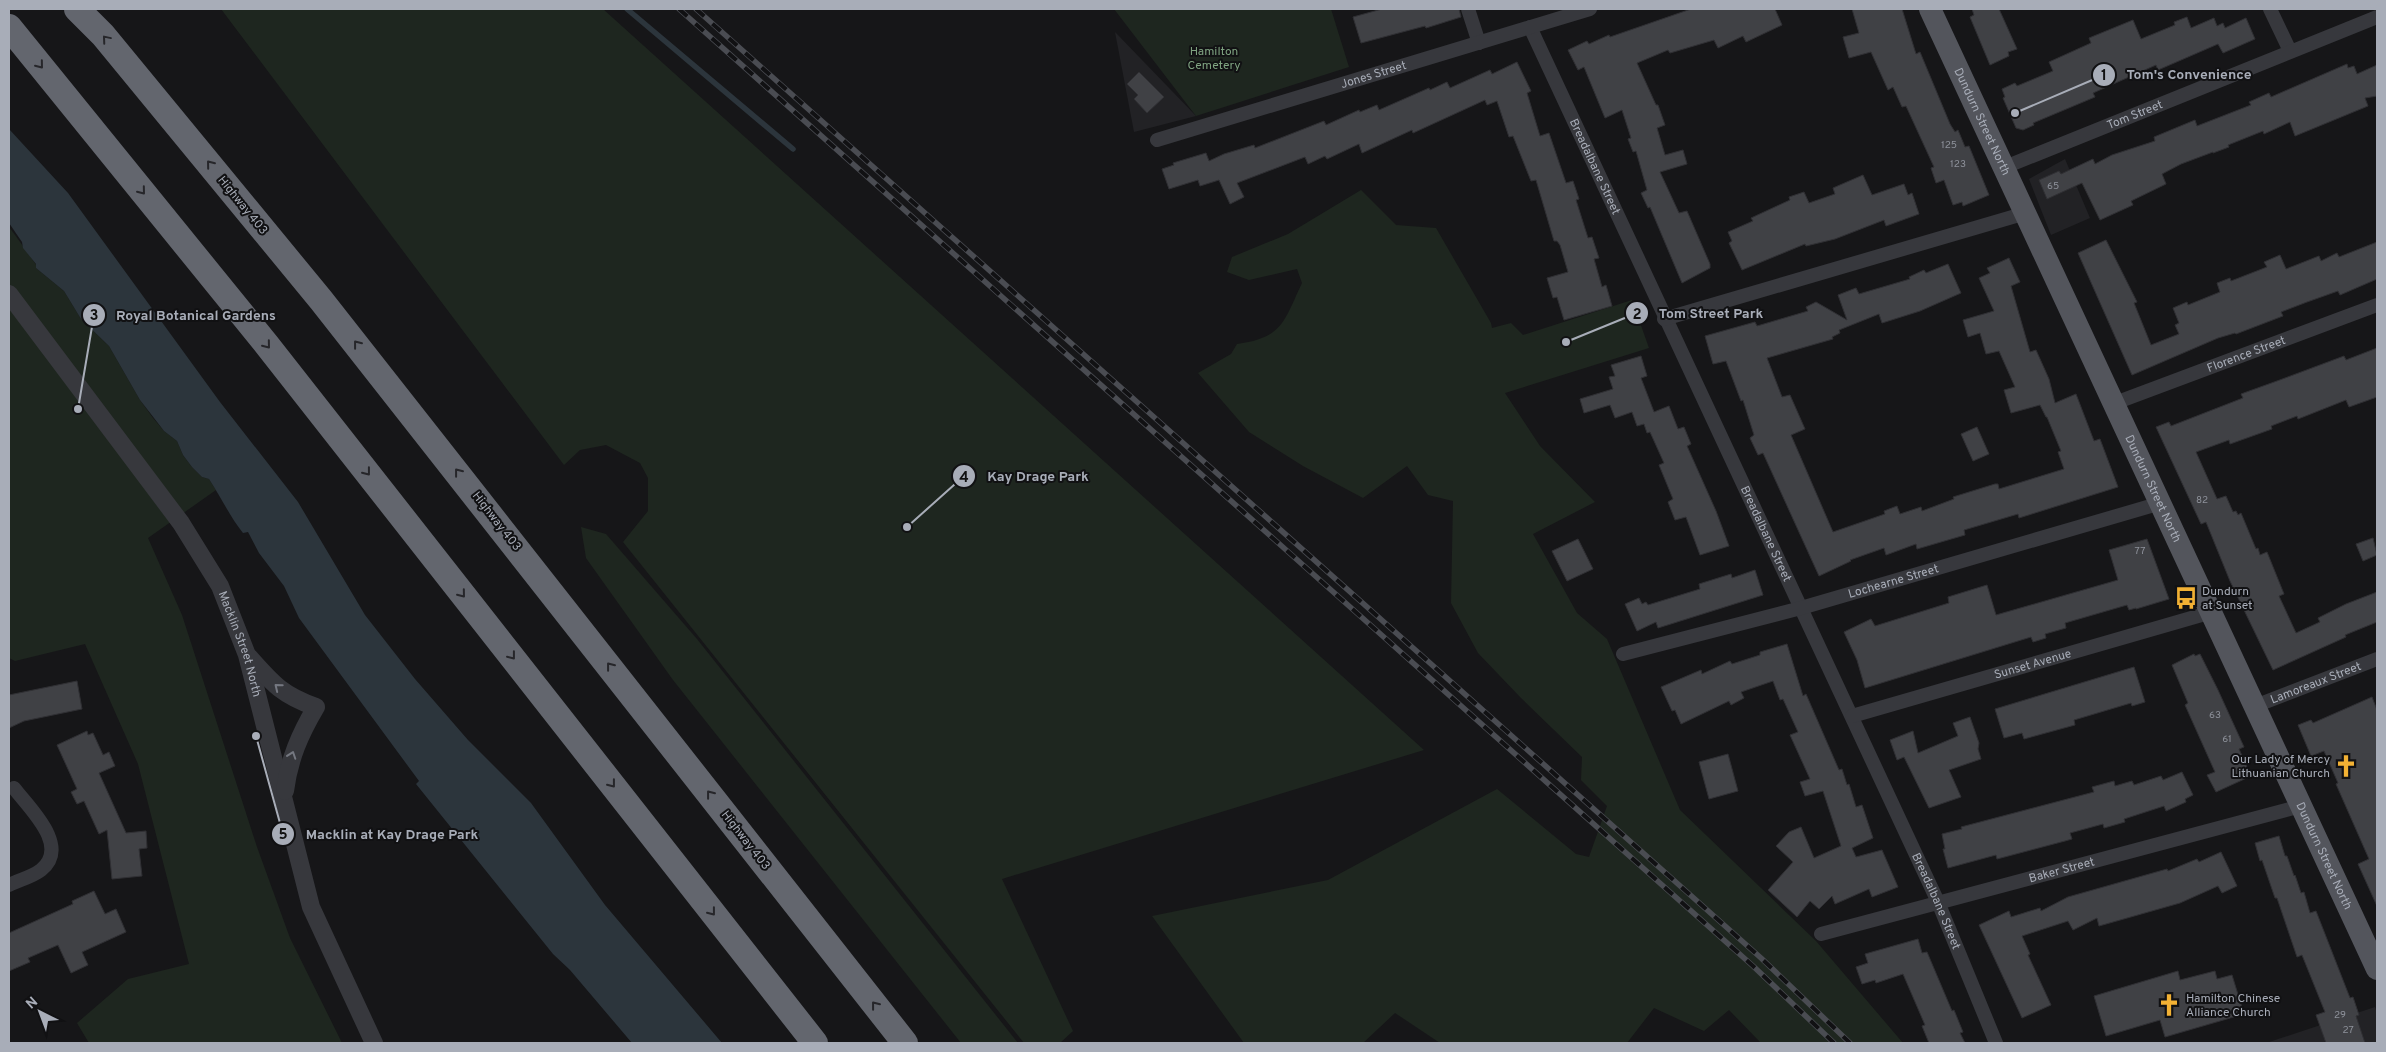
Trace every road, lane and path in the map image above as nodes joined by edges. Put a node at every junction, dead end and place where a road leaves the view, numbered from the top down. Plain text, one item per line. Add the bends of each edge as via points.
1 (77, 9) edge
2 (1468, 9) edge
3 (1590, 9) edge
4 (1930, 9) edge
5 (2270, 9) edge
6 (2377, 17) edge
7 (9, 27) edge
8 (1530, 27) junction
9 (1479, 43) junction
10 (2290, 51) junction
11 (1157, 140) dead end
12 (2005, 167) junction
13 (2026, 212) junction
14 (9, 294) edge
15 (2377, 305) edge
16 (1664, 319) junction
17 (2115, 403) junction
18 (2161, 503) junction
19 (1801, 608) junction
20 (2212, 612) junction
21 (1623, 654) dead end
22 (247, 655) junction
23 (2377, 659) edge
24 (2255, 706) junction
25 (1852, 716) junction
26 (14, 788) dead end
27 (284, 803) junction
28 (2302, 806) junction
29 (9, 885) edge
30 (1938, 902) junction
31 (1821, 934) dead end
32 (2377, 969) edge
33 (374, 1043) edge
34 (815, 1043) edge
35 (905, 1043) edge
36 (1996, 1043) edge

35 -> 1 highway, Highway 403 via 321,300 103,35
2 - 9 street
3 - 8 street, Jones Street
4 - 12 main road, Dundurn Street North
5 - 10 street
6 - 10 street, Tom Street
7 -> 34 highway via 267,345
8 - 9 street, Jones Street
8 - 16 street, Breadalbane Street
9 - 11 street, Jones Street
10 - 12 street, Tom Street
12 - 13 main road, Dundurn Street North
13 - 16 street
13 - 17 main road, Dundurn Street North
14 - 22 street, Macklin Street North via 181,523 220,586
15 - 17 street, Florence Street
16 - 19 street, Breadalbane Street
17 - 18 main road, Dundurn Street North
18 - 19 street, Lochearne Street
18 - 20 main road, Dundurn Street North
19 - 21 street, Lochearne Street
19 - 25 street, Breadalbane Street
20 - 24 main road, Dundurn Street North
20 - 25 street, Sunset Avenue
22 - 27 street, Macklin Street North
27 -> 22 street via 288,769 299,735 316,707 292,698 271,682
23 - 24 street, Lamoreaux Street
24 - 28 main road, Dundurn Street North
25 - 30 street, Breadalbane Street
26 - 29 street via 49,834 52,844 47,863 40,871
27 - 33 street, Macklin Street North via 311,907
28 - 30 street, Baker Street
28 - 32 main road, Dundurn Street North
30 - 31 street, Baker Street
30 - 36 street, Breadalbane Street

